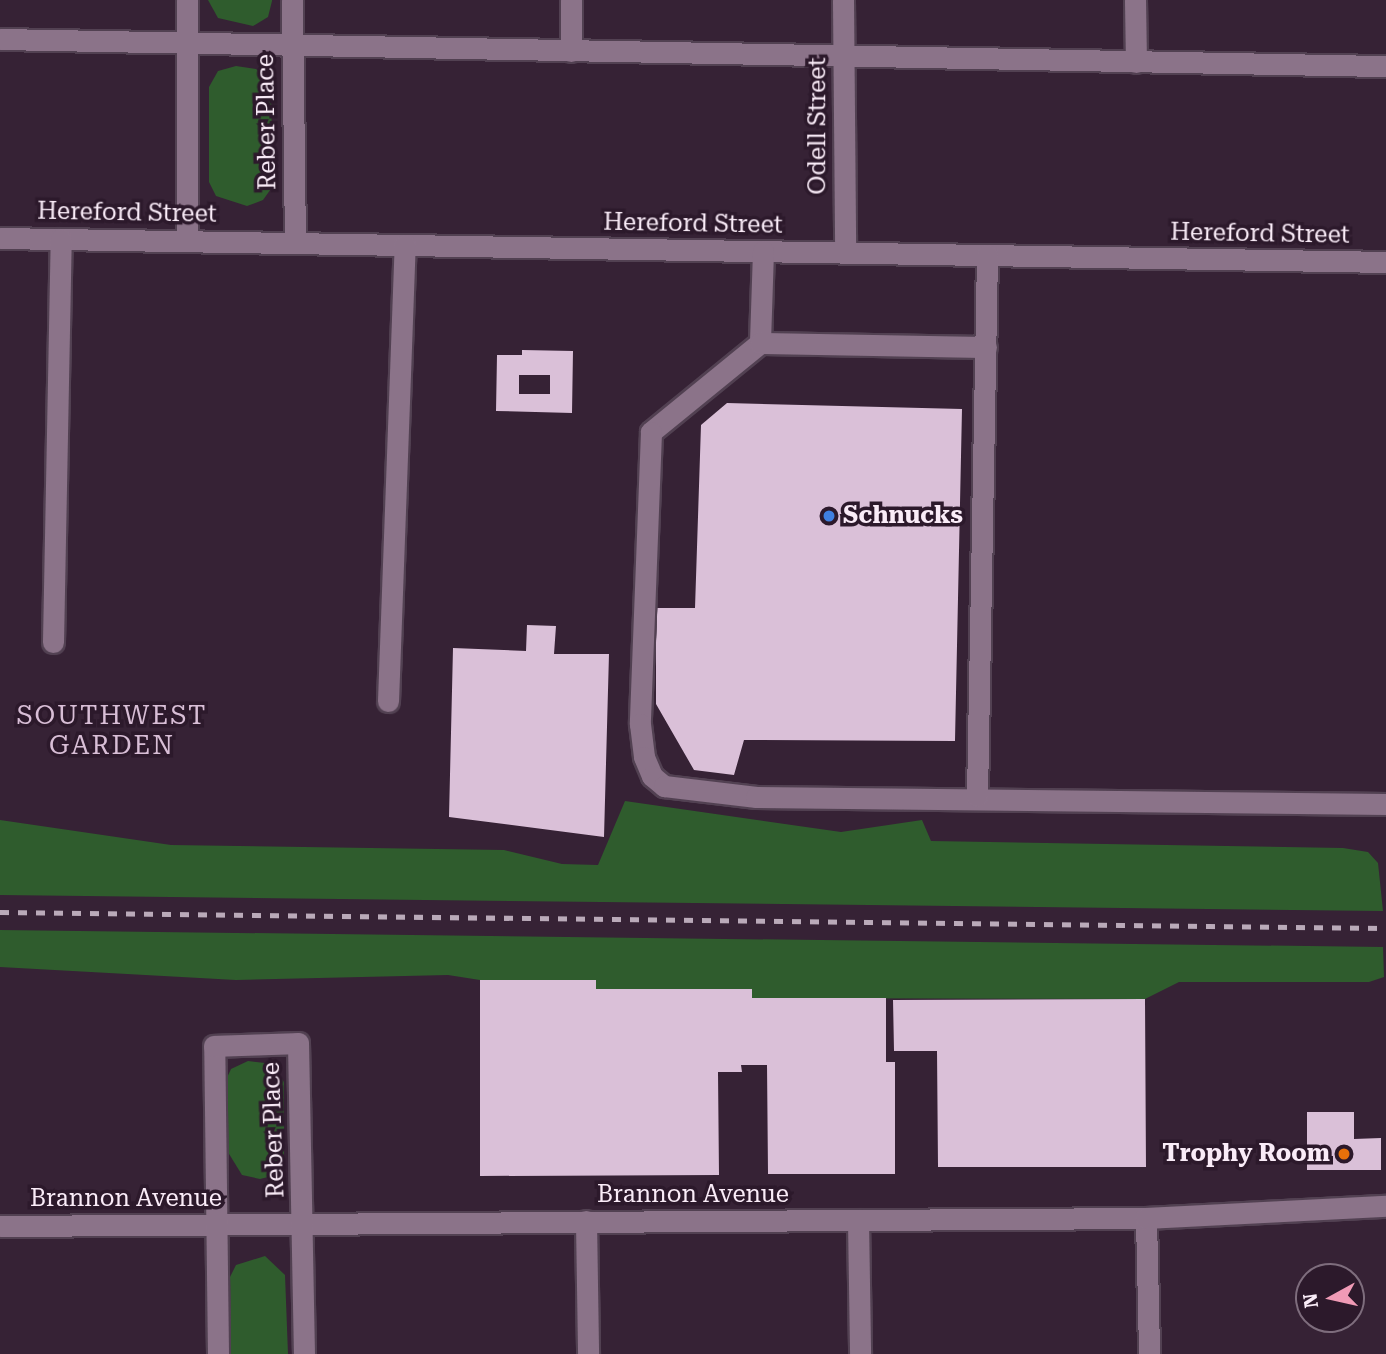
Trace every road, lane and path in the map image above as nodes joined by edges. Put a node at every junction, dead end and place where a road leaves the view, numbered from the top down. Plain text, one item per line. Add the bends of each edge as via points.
1 (187, 0) edge
2 (292, 0) edge
3 (571, 0) edge
4 (844, 0) edge
5 (1135, 0) edge
6 (0, 39) edge
7 (188, 41) junction
8 (292, 44) junction
9 (572, 51) junction
10 (844, 55) junction
11 (1136, 62) junction
12 (1386, 66) edge
13 (0, 238) edge
14 (61, 239) junction
15 (187, 241) junction
16 (295, 243) junction
17 (405, 245) junction
18 (764, 251) junction
19 (845, 253) junction
20 (986, 255) junction
21 (1386, 262) edge
22 (760, 343) junction
23 (986, 347) junction
24 (53, 642) dead end
25 (388, 701) dead end
26 (977, 796) junction
27 (1386, 804) edge
28 (1386, 1206) edge
29 (1146, 1218) junction
30 (858, 1220) junction
31 (586, 1221) junction
32 (217, 1224) junction
33 (303, 1224) junction
34 (0, 1226) edge
35 (218, 1354) edge
36 (304, 1354) edge
37 (588, 1354) edge
38 (860, 1354) edge
39 (1149, 1354) edge

1 - 7 street
2 - 8 street, Reber Place
3 - 9 street
4 - 10 street, Odell Street
5 - 11 street
6 - 7 street
7 - 8 street
7 - 15 street
8 - 9 street
8 - 16 street, Reber Place
9 - 10 street
10 - 11 street
10 - 19 street, Odell Street
11 - 12 street
13 - 14 street, Hereford Street
14 - 15 street, Hereford Street
14 - 24 street
15 - 16 street, Hereford Street
16 - 17 street, Hereford Street
17 - 18 street, Hereford Street
17 - 25 street
18 - 19 street, Hereford Street
18 - 22 street
19 - 20 street, Hereford Street
20 - 21 street, Hereford Street
20 - 23 street
22 - 23 street
22 - 26 street via 651,432 640,724 644,757 652,776 664,786 756,797
23 - 26 street
26 - 27 street
28 - 29 street, Brannon Avenue
29 - 30 street, Brannon Avenue
29 - 39 street
30 - 31 street, Brannon Avenue
30 - 38 street
31 - 33 street, Brannon Avenue
31 - 37 street
32 - 33 street, Brannon Avenue
32 - 33 street, Reber Place via 215,1046 298,1043
32 - 34 street, Brannon Avenue
32 - 35 street, Reber Place
33 - 36 street, Reber Place

